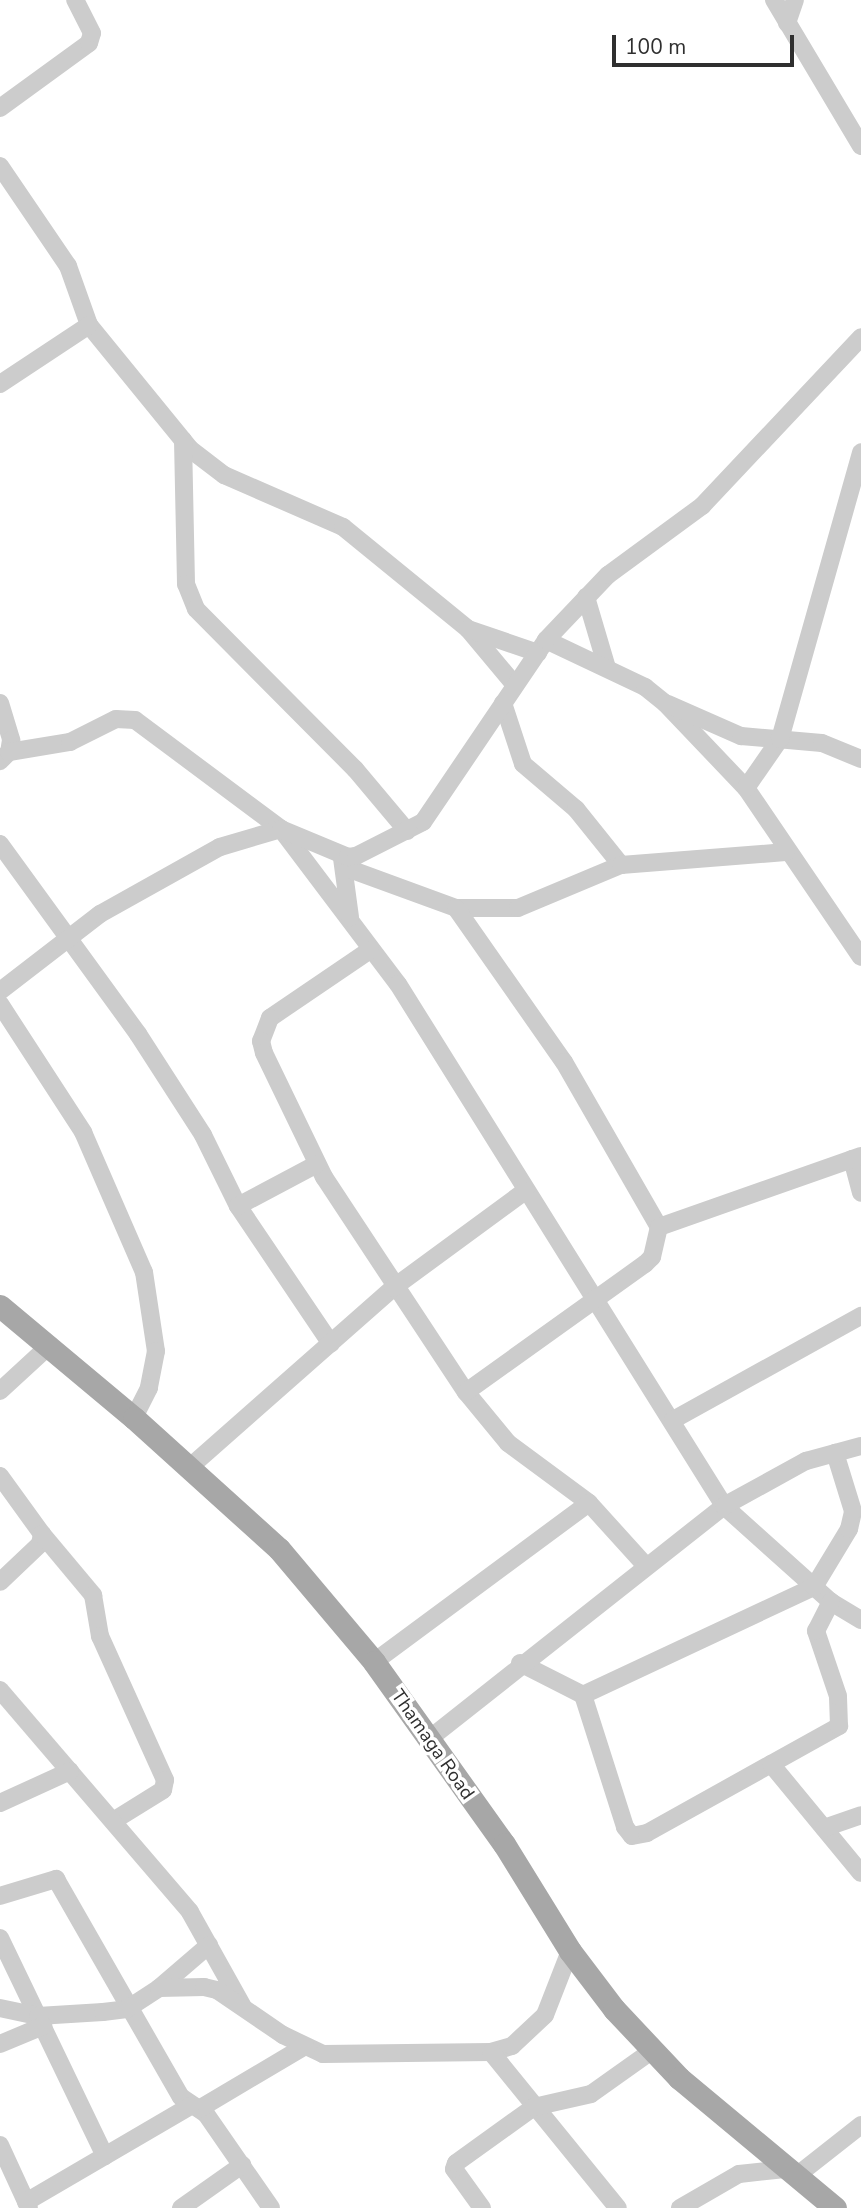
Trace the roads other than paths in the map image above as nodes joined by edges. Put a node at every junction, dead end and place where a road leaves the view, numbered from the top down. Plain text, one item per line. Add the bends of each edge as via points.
1 (75, 0) edge
2 (774, 0) edge
3 (794, 0) edge
4 (787, 23) junction
5 (0, 108) edge
6 (861, 146) edge
7 (0, 166) edge
8 (6, 187) edge
9 (89, 325) junction
10 (861, 337) edge
11 (0, 384) edge
12 (183, 440) junction
13 (861, 452) edge
14 (586, 597) junction
15 (468, 629) junction
16 (542, 647) junction
17 (607, 668) junction
18 (514, 684) junction
19 (0, 703) edge
20 (503, 703) junction
21 (665, 703) junction
22 (780, 739) junction
23 (4, 756) edge
24 (861, 759) edge
25 (746, 788) junction
26 (281, 829) junction
27 (407, 831) junction
28 (0, 844) edge
29 (785, 852) junction
30 (343, 861) junction
31 (621, 864) junction
32 (456, 908) junction
33 (351, 920) junction
34 (69, 936) junction
35 (370, 950) junction
36 (861, 957) edge
37 (0, 991) edge
38 (0, 1004) edge
39 (856, 1157) edge
40 (317, 1164) junction
41 (524, 1191) junction
42 (861, 1193) edge
43 (238, 1206) junction
44 (659, 1227) junction
45 (393, 1287) junction
46 (594, 1298) junction
47 (0, 1307) edge
48 (861, 1316) edge
49 (331, 1344) junction
50 (50, 1345) junction
51 (0, 1391) edge
52 (466, 1392) junction
53 (134, 1418) junction
54 (673, 1420) junction
55 (861, 1446) edge
56 (835, 1453) junction
57 (190, 1467) junction
58 (0, 1476) edge
59 (589, 1503) junction
60 (723, 1506) junction
61 (857, 1513) edge
62 (42, 1534) junction
63 (645, 1565) junction
64 (0, 1582) edge
65 (814, 1587) junction
66 (831, 1602) junction
67 (861, 1619) edge
68 (374, 1662) junction
69 (520, 1663) junction
70 (0, 1690) edge
71 (583, 1695) junction
72 (429, 1739) junction
73 (771, 1764) junction
74 (70, 1771) junction
75 (0, 1802) edge
76 (861, 1815) edge
77 (113, 1821) junction
78 (824, 1828) junction
79 (861, 1873) edge
80 (0, 1896) edge
81 (0, 1938) edge
82 (209, 1945) junction
83 (570, 1951) junction
84 (159, 1988) junction
85 (0, 2008) edge
86 (244, 2008) junction
87 (127, 2009) junction
88 (41, 2021) junction
89 (0, 2044) edge
90 (305, 2046) junction
91 (653, 2050) junction
92 (491, 2052) junction
93 (195, 2107) junction
94 (534, 2107) junction
95 (861, 2125) edge
96 (0, 2145) edge
97 (105, 2156) junction
98 (242, 2165) junction
99 (790, 2173) junction
100 (27, 2205) edge
101 (181, 2208) edge
102 (271, 2208) edge
103 (482, 2208) edge
104 (618, 2208) edge
105 (681, 2208) edge
106 (835, 2208) edge

1 - 5 street via 92,33 89,43
2 - 4 street
3 - 4 street
4 - 6 street
7 - 8 street
8 - 9 street via 68,266
9 - 11 street
9 - 12 street
10 - 14 street via 702,506 608,575
12 - 15 street via 224,475 343,527
12 - 27 street via 186,584 196,609 355,769
13 - 22 street
14 - 16 street
14 - 17 street
15 - 16 street
15 - 18 street
16 - 17 street
16 - 18 street
17 - 21 street
18 - 20 street
19 - 23 street via 11,740
20 - 27 street via 435,809
20 - 31 street via 523,764 576,809
21 - 22 street via 741,736
21 - 25 street
22 - 24 street via 822,743
22 - 25 street
23 - 26 street via 70,742 116,719 135,720
25 - 29 street
26 - 30 street
26 - 33 street
26 - 34 street via 220,847 180,867
27 - 30 street
28 - 34 street
29 - 31 street
29 - 36 street
30 - 32 street
30 - 33 street
31 - 32 street via 518,908
32 - 44 street via 571,1072
33 - 35 street
34 - 37 street
34 - 43 street via 203,1135
35 - 40 street via 270,1018 264,1029 264,1053
35 - 41 street via 398,984
38 - 53 street via 83,1132 144,1272 156,1350 149,1388
39 - 42 street
39 - 44 street
40 - 43 street
40 - 45 street
41 - 45 street
41 - 46 street
43 - 49 street
44 - 46 street via 652,1258
45 - 49 street
45 - 52 street
46 - 52 street
46 - 54 street
47 - 50 main road, Thamaga Road
48 - 54 street
49 - 57 street
50 - 51 street
50 - 53 main road, Thamaga Road
52 - 59 street via 508,1443
53 - 57 main road, Thamaga Road
54 - 60 street
55 - 56 street
56 - 60 street via 806,1461
56 - 61 street
57 - 68 main road, Thamaga Road via 279,1549
58 - 62 street
59 - 63 street
59 - 68 street
60 - 63 street
60 - 65 street
61 - 65 street
62 - 64 street via 40,1544
62 - 77 street via 93,1595 100,1636 165,1780 163,1790
63 - 69 street
65 - 66 street
65 - 71 street
66 - 67 street
66 - 73 street via 816,1631 838,1696 841,1723
68 - 72 main road, Thamaga Road
69 - 71 street
69 - 72 street
70 - 74 street
71 - 73 street via 625,1827 632,1836 647,1833
72 - 83 main road, Thamaga Road via 504,1844
73 - 78 street
74 - 75 street
74 - 77 street
76 - 78 street
77 - 82 street via 190,1912
78 - 79 street
80 - 87 street via 56,1879
81 - 88 street
82 - 84 street
82 - 86 street
83 - 91 main road, Thamaga Road
83 - 92 street via 545,2015 512,2046
84 - 86 street via 204,1987
84 - 87 street
85 - 88 street
86 - 90 street
87 - 88 street
87 - 93 street
88 - 89 street
88 - 97 street
90 - 92 street via 340,2056
90 - 93 street
91 - 94 street via 592,2094
91 - 99 main road, Thamaga Road
92 - 94 street
93 - 97 street
93 - 98 street
94 - 103 street via 454,2165
94 - 104 street
95 - 99 street
96 - 100 street
97 - 100 street
98 - 101 street
98 - 102 street
99 - 105 street via 739,2174
99 - 106 main road, Thamaga Road

